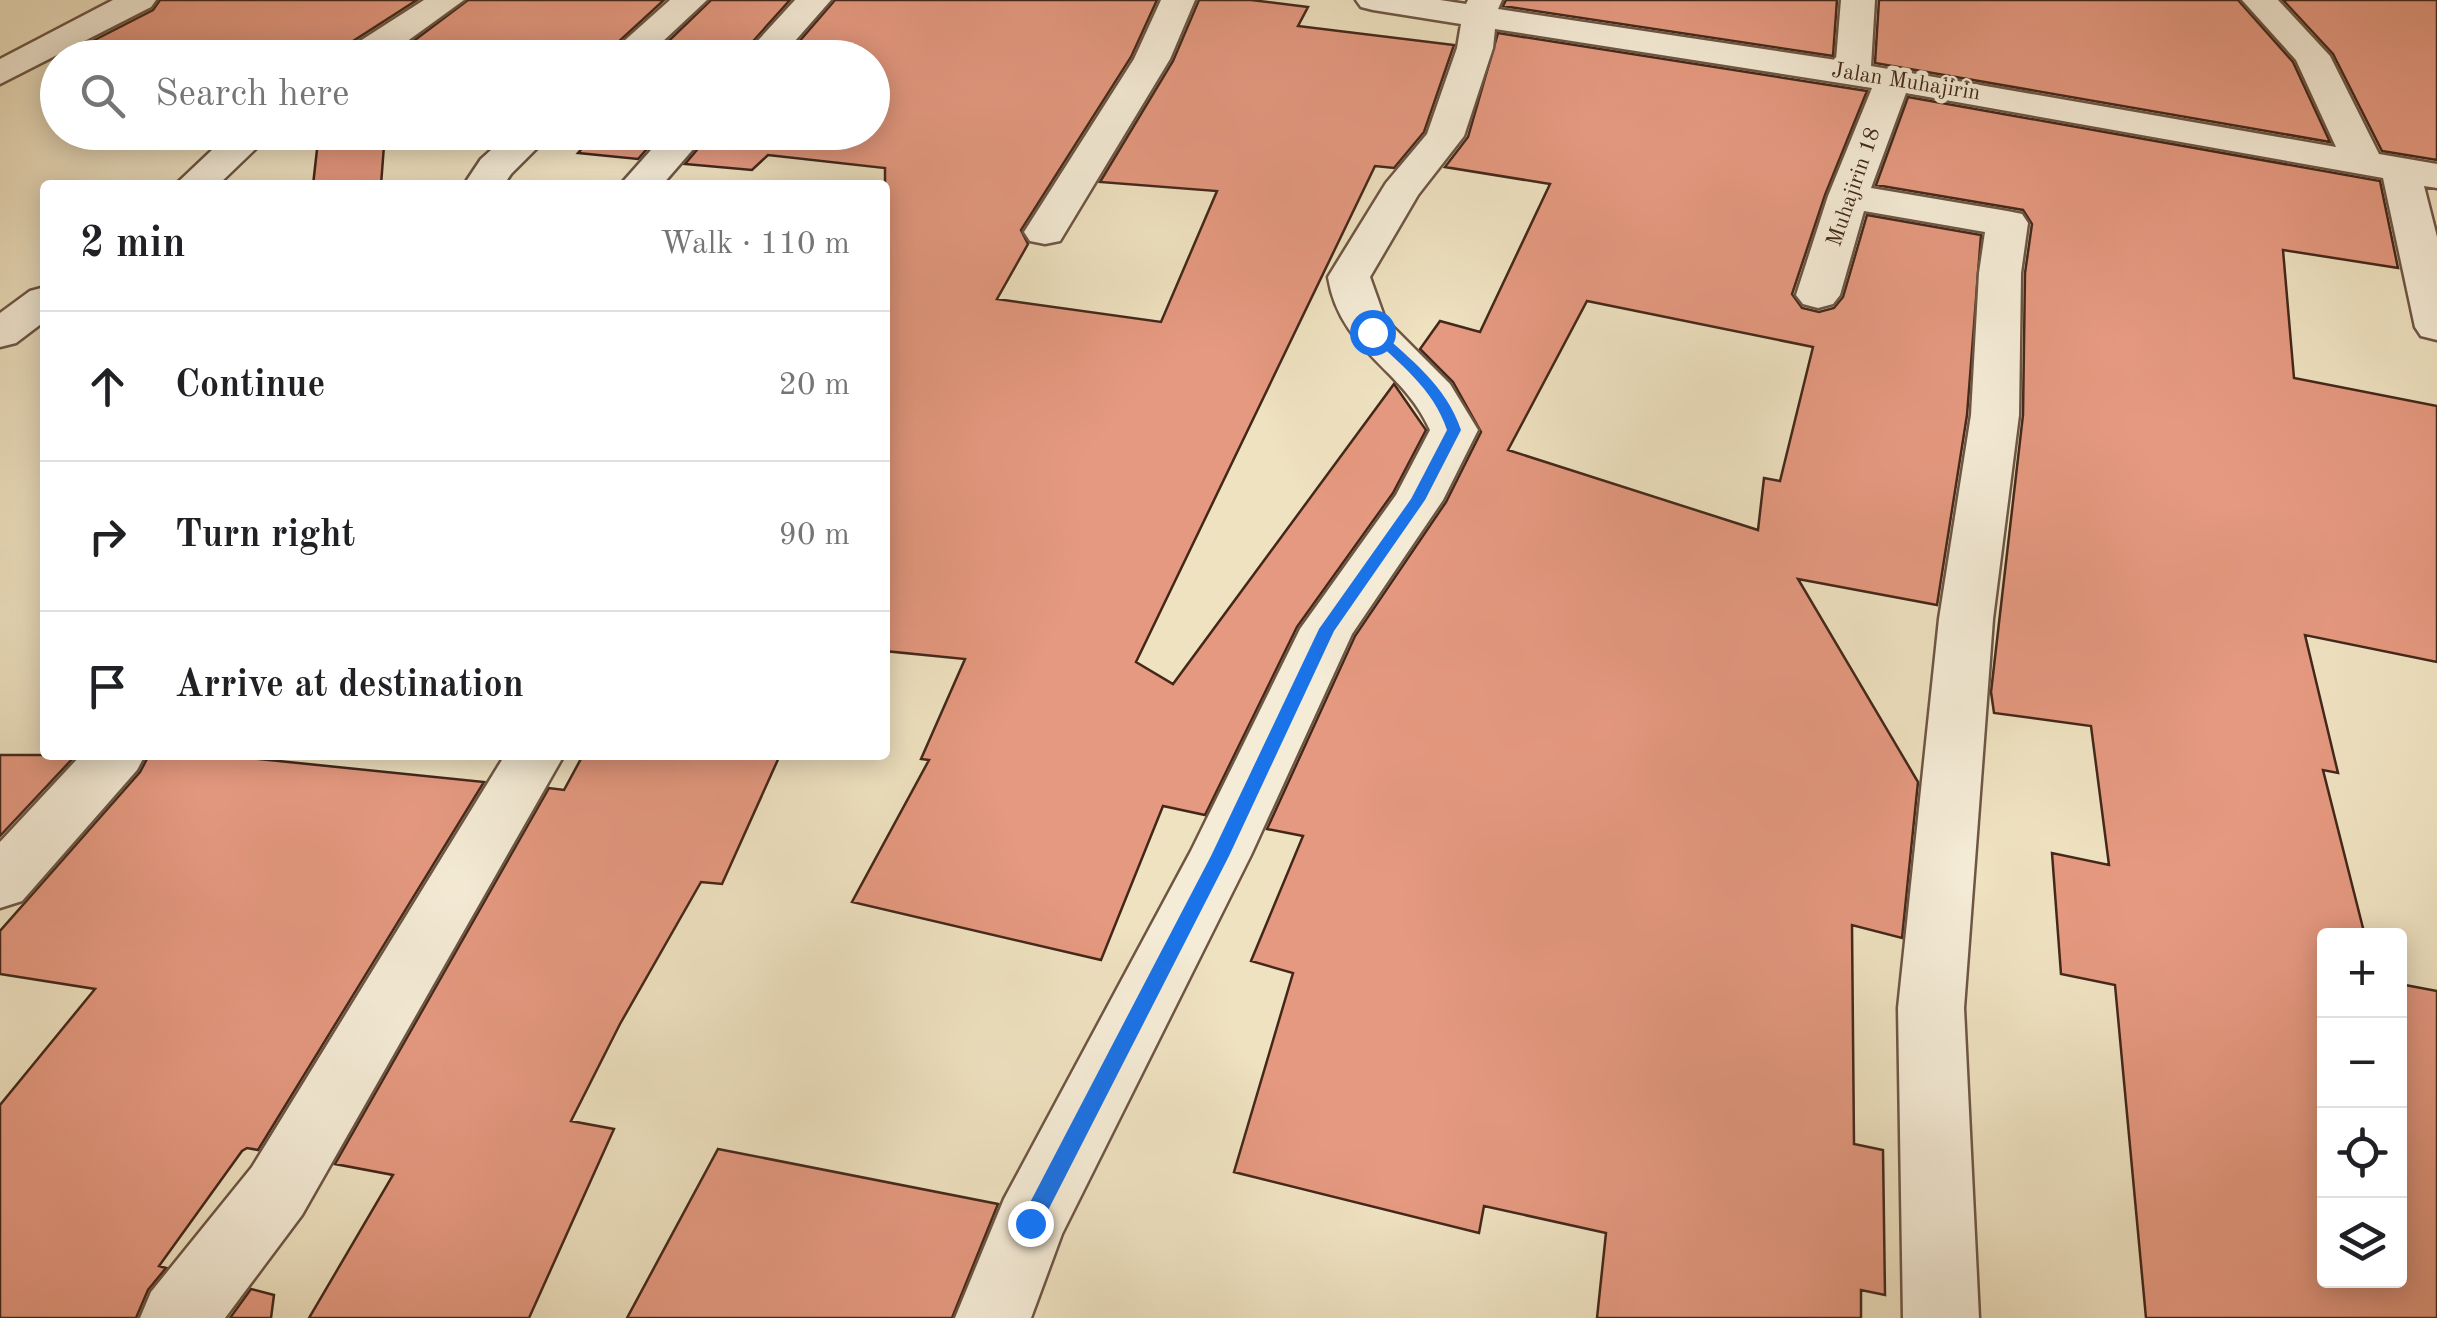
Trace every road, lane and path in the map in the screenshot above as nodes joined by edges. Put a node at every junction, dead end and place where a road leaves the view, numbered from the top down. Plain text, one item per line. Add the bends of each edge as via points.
1 (139, 0) edge
2 (448, 0) edge
3 (690, 0) edge
4 (814, 0) edge
5 (1178, 0) edge
6 (1374, 0) edge
7 (1858, 0) edge
8 (2260, 0) edge
9 (1482, 7) edge
10 (63, 40) edge
11 (386, 40) edge
12 (644, 40) edge
13 (777, 40) edge
14 (40, 52) edge
15 (0, 73) edge
16 (1852, 73) junction
17 (1894, 80) junction
18 (234, 150) edge
19 (514, 150) edge
20 (672, 150) edge
21 (2401, 171) edge
22 (201, 180) edge
23 (488, 180) edge
24 (645, 180) edge
25 (1848, 196) junction
26 (1045, 232) dead end
27 (1818, 295) dead end
28 (40, 304) edge
29 (2437, 327) edge
30 (0, 334) edge
31 (111, 760) edge
32 (533, 760) edge
33 (0, 882) edge
34 (178, 1318) edge
35 (993, 1318) edge
36 (1940, 1318) edge

1 - 10 street
2 - 11 street
3 - 12 street
4 - 13 street
5 - 26 street via 1152,59
6 - 9 street, Jalan Muhajirin
7 - 16 street
8 - 21 street
9 - 16 street, Jalan Muhajirin
9 - 35 street via 1476,48 1445,136 1400,191 1349,277 1356,307 1372,332 1431,386 1454,430 1418,500 1326,629 1220,856 1030,1223
14 - 15 street
16 - 17 street, Jalan Muhajirin
17 - 21 street, Jalan Muhajirin
17 - 25 street, Muhajirin 18
18 - 22 street
19 - 23 street
20 - 24 street
21 - 29 street
25 - 27 street, Muhajirin 18
25 - 36 street via 2007,223 1994,414 1966,620 1931,1008
28 - 30 street
31 - 33 street
32 - 34 street via 277,1191

